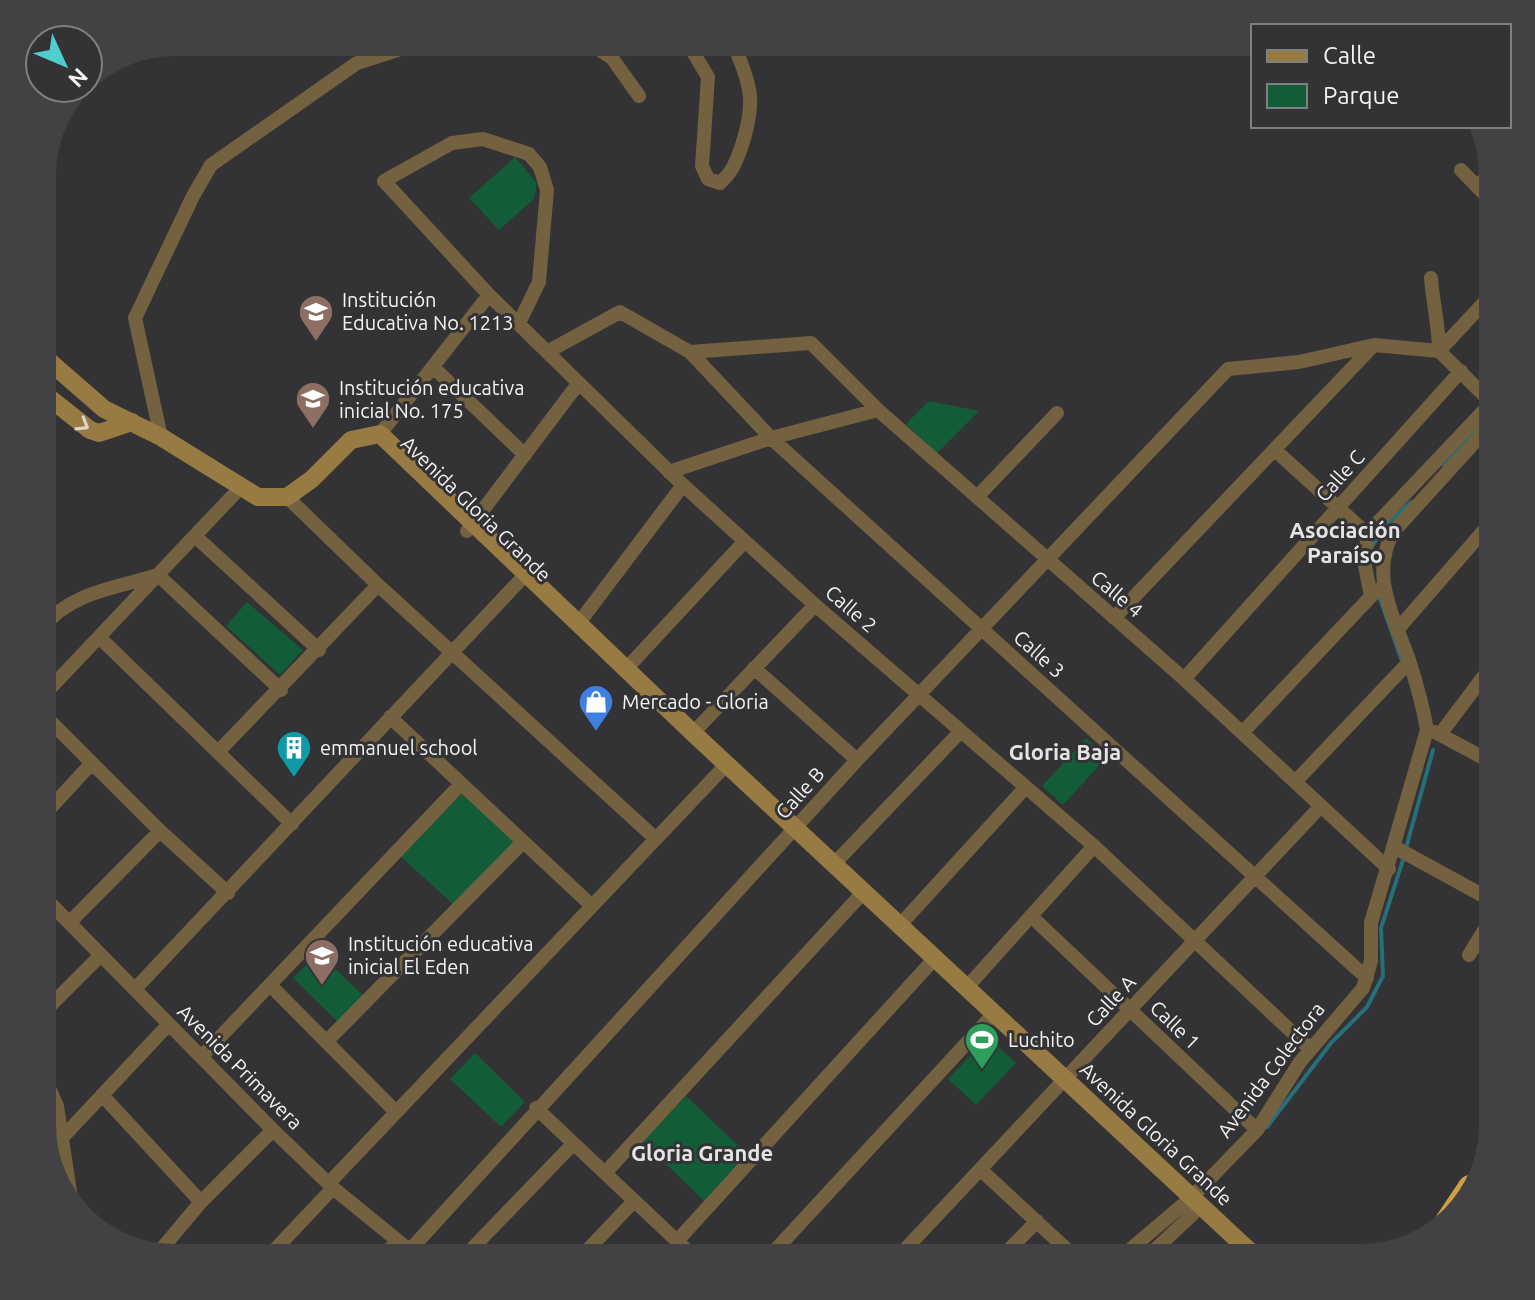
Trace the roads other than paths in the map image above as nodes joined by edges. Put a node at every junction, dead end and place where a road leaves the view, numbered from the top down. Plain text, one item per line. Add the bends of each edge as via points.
1 (379, 56) edge
2 (609, 56) edge
3 (695, 56) edge
4 (739, 56) edge
5 (639, 96) dead end
6 (1461, 170) dead end
7 (1477, 187) edge
8 (1431, 278) dead end
9 (489, 295) junction
10 (1479, 308) edge
11 (519, 323) junction
12 (1374, 345) junction
13 (1439, 351) junction
14 (547, 352) junction
15 (690, 352) junction
16 (433, 367) junction
17 (56, 369) edge
18 (1461, 371) junction
19 (71, 383) junction
20 (578, 384) junction
21 (1479, 389) edge
22 (56, 393) edge
23 (56, 405) edge
24 (878, 410) junction
25 (1057, 413) dead end
26 (1479, 416) edge
27 (132, 422) junction
28 (380, 434) junction
29 (360, 436) junction
30 (161, 437) junction
31 (1479, 437) edge
32 (771, 438) junction
33 (1275, 450) junction
34 (525, 455) junction
35 (669, 472) junction
36 (683, 485) junction
37 (240, 488) junction
38 (287, 497) junction
39 (977, 497) junction
40 (1339, 507) junction
41 (470, 528) junction
42 (1367, 534) junction
43 (195, 536) junction
44 (1479, 536) edge
45 (744, 542) junction
46 (1045, 559) junction
47 (158, 575) junction
48 (522, 577) junction
49 (1383, 584) junction
50 (378, 585) junction
51 (1371, 596) junction
52 (815, 605) junction
53 (56, 612) edge
54 (1114, 618) junction
55 (578, 624) junction
56 (981, 629) junction
57 (1397, 630) junction
58 (100, 638) junction
59 (319, 650) junction
60 (453, 653) junction
61 (1409, 662) junction
62 (754, 668) junction
63 (626, 669) junction
64 (1184, 679) junction
65 (1479, 680) edge
66 (56, 683) edge
67 (281, 690) junction
68 (919, 694) junction
69 (390, 717) junction
70 (56, 728) edge
71 (961, 731) junction
72 (1434, 732) junction
73 (693, 733) junction
74 (1242, 733) junction
75 (218, 752) junction
76 (1479, 756) edge
77 (857, 760) junction
78 (91, 764) junction
79 (724, 767) junction
80 (1295, 782) junction
81 (461, 784) junction
82 (1025, 788) junction
83 (56, 802) edge
84 (1321, 806) junction
85 (292, 824) junction
86 (160, 831) junction
87 (793, 831) junction
88 (656, 839) junction
89 (523, 842) junction
90 (1094, 846) junction
91 (1396, 848) junction
92 (834, 864) junction
93 (1389, 869) junction
94 (1254, 876) junction
95 (228, 893) junction
96 (1479, 893) edge
97 (858, 898) junction
98 (592, 906) junction
99 (56, 909) edge
100 (1031, 916) junction
101 (70, 922) junction
102 (900, 925) junction
103 (1196, 939) junction
104 (1479, 939) edge
105 (101, 955) junction
106 (1469, 955) dead end
107 (933, 961) junction
108 (1367, 978) junction
109 (270, 985) junction
110 (967, 987) junction
111 (136, 988) junction
112 (56, 1000) edge
113 (1130, 1009) junction
114 (988, 1020) junction
115 (169, 1024) junction
116 (326, 1042) junction
117 (1310, 1049) junction
118 (202, 1056) junction
119 (1062, 1084) junction
120 (102, 1095) junction
121 (56, 1104) edge
122 (536, 1108) junction
123 (396, 1112) junction
124 (273, 1130) junction
125 (1257, 1130) junction
126 (61, 1139) junction
127 (573, 1144) junction
128 (981, 1170) junction
129 (605, 1173) junction
130 (67, 1175) edge
131 (331, 1185) junction
132 (634, 1201) junction
133 (201, 1202) junction
134 (1189, 1204) junction
135 (1037, 1221) junction
136 (677, 1241) junction
137 (166, 1243) edge
138 (279, 1244) edge
139 (401, 1244) edge
140 (413, 1244) edge
141 (477, 1244) edge
142 (593, 1244) edge
143 (680, 1244) edge
144 (781, 1244) edge
145 (910, 1244) edge
146 (1015, 1244) edge
147 (1061, 1244) edge
148 (1138, 1244) edge
149 (1157, 1244) edge
150 (1228, 1244) edge
151 (1239, 1244) edge

1 - 30 street via 357,63 211,165 135,318
2 - 5 street
3 - 4 street via 708,77 702,166 708,179 720,183 734,170 752,114 749,81
6 - 7 street
8 - 13 street via 1433,309 1441,327
9 - 11 street, Calle 2
9 - 11 street, Calle 2 via 384,181 452,143 483,139 529,154 540,167 547,190 539,282
9 - 16 street
10 - 13 street
11 - 14 street, Calle 2
12 - 13 street
12 - 33 street
12 - 46 street, Calle B via 1299,362 1228,369
13 - 18 street
14 - 15 street, Calle 3 via 620,312
14 - 20 street, Calle 2
15 - 24 street, Calle 4 via 811,343
15 - 32 street, Calle 3
16 - 28 street
16 - 34 street
17 - 19 street
18 - 21 street
18 - 40 street, Calle C
19 - 22 street
19 - 27 street via 104,409
20 - 34 street
20 - 35 street, Calle 2
23 -> 27 street via 99,433
24 - 32 street
24 - 39 street, Calle 4
25 - 39 street
26 - 42 street
27 - 30 street
28 - 29 street, Avenida Gloria Grande
28 - 41 street, Avenida Gloria Grande
29 - 38 street
29 - 41 street, Avenida Gloria Grande
30 - 37 street
31 - 49 street via 1394,531 1383,549
32 - 35 street
32 - 56 street, Calle 3
33 - 40 street
33 - 54 street
34 - 41 street
35 - 36 street, Calle 2
36 - 45 street, Calle 2
36 - 55 street
37 - 38 street via 258,497
37 - 43 street
38 - 50 street
39 - 46 street, Calle 4
40 - 42 street
40 - 64 street, Calle C
41 - 48 street, Avenida Gloria Grande
42 - 51 street via 1365,566
43 - 47 street
43 - 59 street
44 - 57 street
45 - 52 street, Calle 2
45 - 63 street
46 - 54 street, Calle 4
46 - 56 street, Calle B
47 - 53 street via 72,601
47 - 58 street
47 - 67 street
48 - 55 street, Avenida Gloria Grande
48 - 60 street
48 - 79 street, Avenida Gloria Grande
49 - 51 street
49 - 57 street
50 - 59 street
50 - 60 street
51 - 74 street
52 - 62 street
52 - 68 street, Calle 2
54 - 64 street, Calle 4
55 - 63 street, Avenida Gloria Grande
56 - 68 street, Calle B
56 - 94 street, Calle 3
57 - 61 street
58 - 66 street
58 - 75 street
59 - 67 street
60 - 69 street
60 - 88 street
61 - 72 street
61 - 80 street
62 - 73 street
62 - 77 street
63 - 73 street, Avenida Gloria Grande
64 - 74 street, Calle 4
65 - 72 street
67 - 75 street
68 - 71 street, Calle 2
68 - 77 street, Calle B
69 - 81 street
69 - 85 street
70 - 78 street
71 - 82 street, Calle 2
71 - 92 street
72 - 76 street
72 - 91 street
73 - 79 street, Avenida Gloria Grande
74 - 80 street, Calle 4
75 - 85 street
77 - 87 street, Calle B
78 - 83 street
78 - 86 street
79 - 87 street, Avenida Gloria Grande
79 - 88 street
80 - 84 street, Calle 4
81 - 89 street
81 - 109 street
82 - 90 street, Calle 2
82 - 102 street
84 - 93 street, Calle 4
84 - 94 street, Calle A
85 - 95 street
86 - 95 street
86 - 101 street
87 - 92 street, Avenida Gloria Grande
87 - 97 street, Avenida Gloria Grande
87 - 122 street, Calle B
88 - 98 street
89 - 98 street
89 - 116 street
90 - 100 street
90 - 103 street, Calle 2
91 - 93 street
91 - 96 street
92 - 102 street, Avenida Gloria Grande
93 - 108 street via 1371,923
94 - 103 street, Calle A
94 - 108 street, Calle 3
95 - 111 street
97 - 107 street, Avenida Gloria Grande
97 - 129 street
98 - 123 street
99 - 101 street, Avenida Primavera
100 - 110 street
100 - 113 street, Calle 1
101 - 105 street, Avenida Primavera
102 - 107 street, Avenida Gloria Grande
103 - 113 street, Calle A
103 - 117 street, Calle 2
104 - 106 street
105 - 111 street, Avenida Primavera
105 - 112 street
107 - 110 street, Avenida Gloria Grande
107 - 114 street, Avenida Gloria Grande
107 - 136 street
108 - 117 street, Avenida Colectora
109 - 116 street
109 - 118 street
110 - 119 street, Avenida Gloria Grande
111 - 115 street, Avenida Primavera
113 - 119 street, Calle A
113 - 125 street, Calle 1
114 - 119 street, Avenida Gloria Grande
114 - 144 street
115 - 118 street, Avenida Primavera
115 - 120 street
116 - 123 street
117 - 125 street, Avenida Colectora
118 - 124 street, Avenida Primavera
119 - 128 street, Calle A
119 - 134 street, Avenida Gloria Grande
120 - 126 street
120 - 133 street
121 - 126 street
122 - 127 street
122 - 140 street, Calle B
123 - 131 street
124 - 131 street, Avenida Primavera
124 - 133 street
125 - 134 street, Avenida Colectora
126 - 130 street
127 - 129 street
127 - 141 street
128 - 135 street
128 - 145 street, Calle A
129 - 132 street
131 - 138 street
131 - 139 street, Avenida Primavera
132 - 136 street
132 - 142 street
133 - 137 street
134 - 148 street, Avenida Colectora
134 - 149 street, Avenida Colectora
134 - 150 street, Avenida Gloria Grande
134 - 151 street, Avenida Gloria Grande
135 - 146 street
135 - 147 street
136 - 143 street

